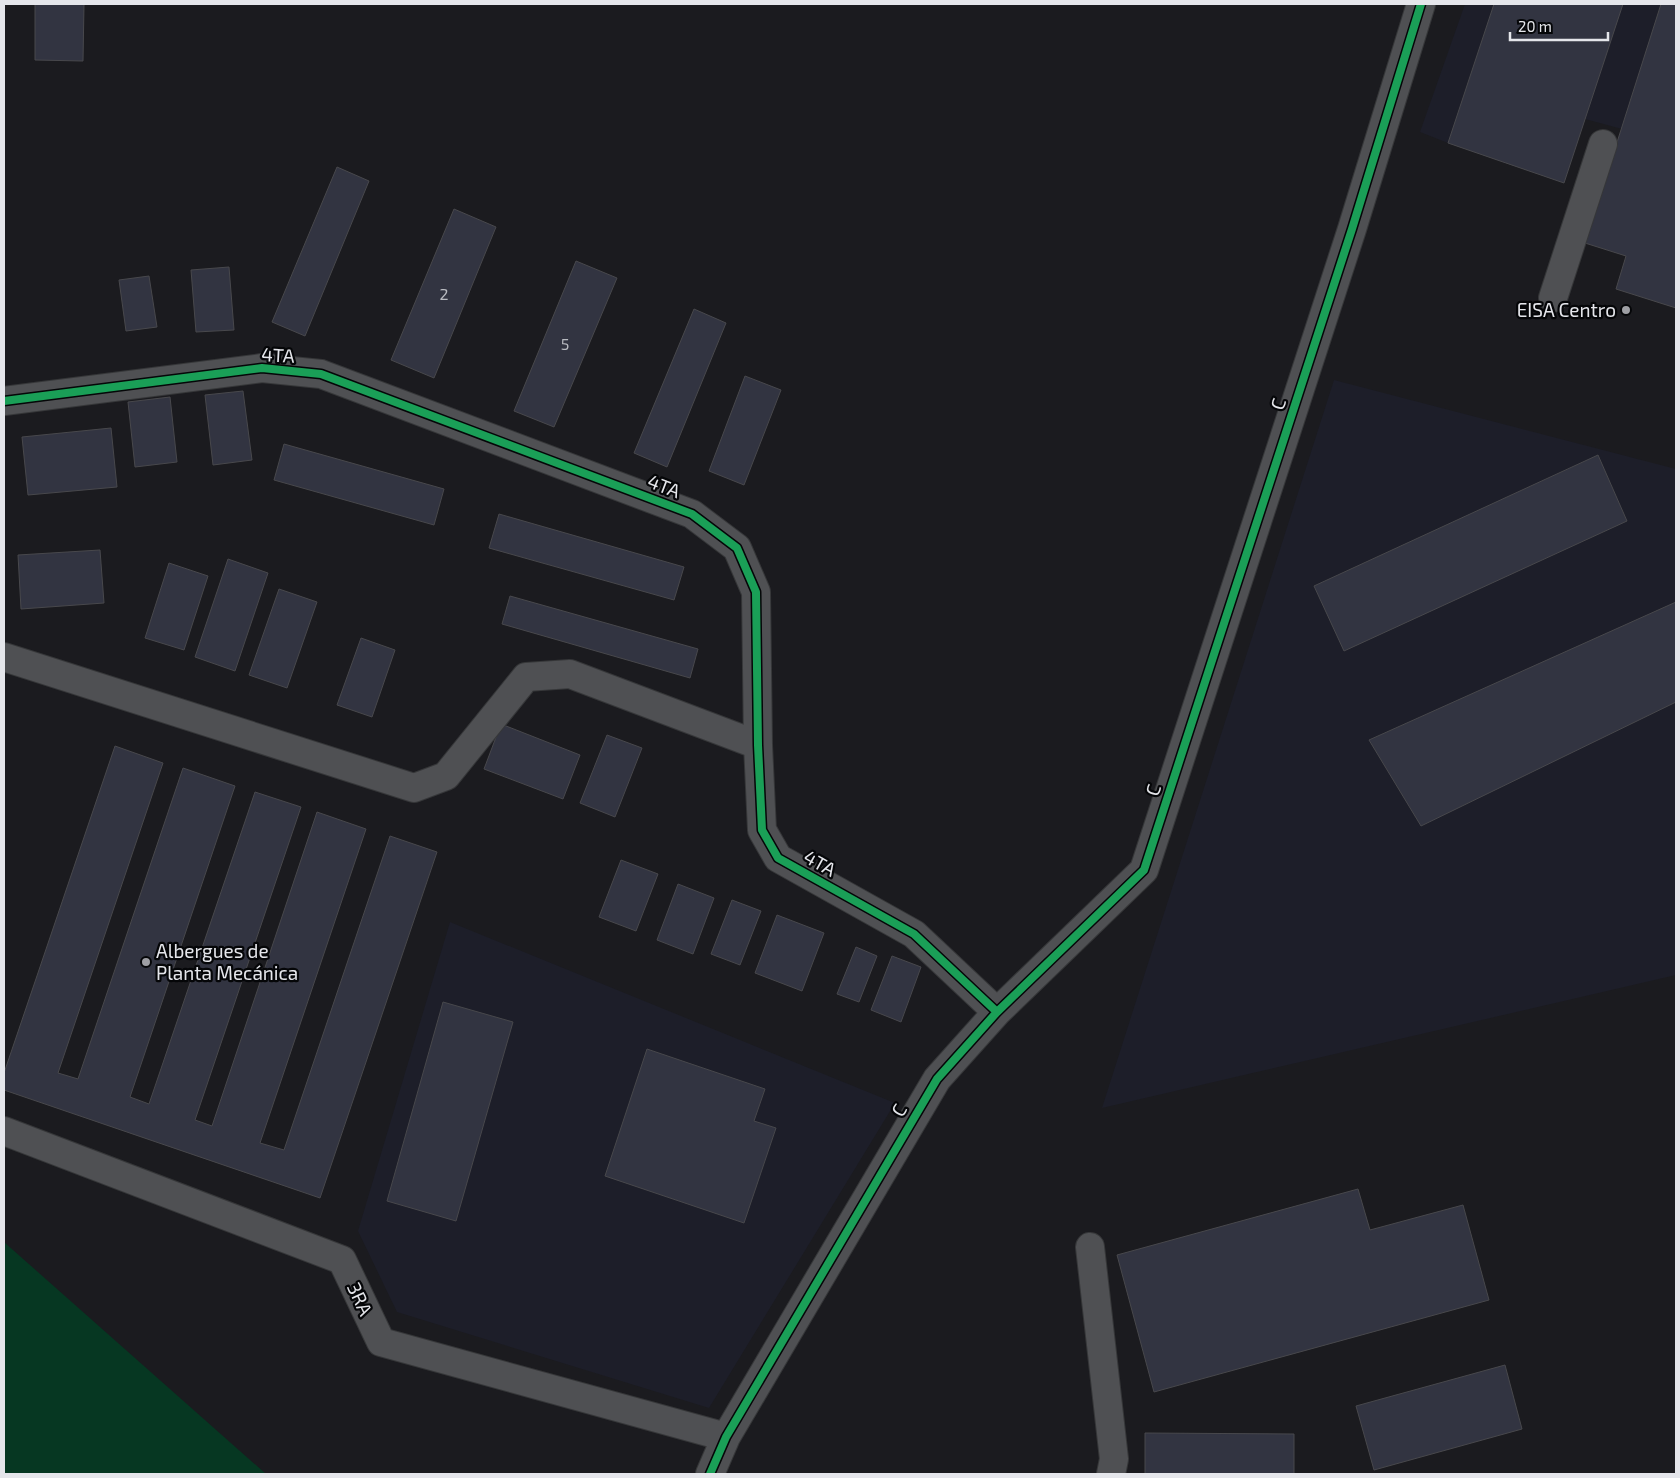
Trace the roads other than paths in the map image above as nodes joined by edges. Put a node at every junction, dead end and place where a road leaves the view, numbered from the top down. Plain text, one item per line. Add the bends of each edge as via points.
1 (1421, 4) edge
2 (1604, 144) dead end
3 (1553, 298) dead end
4 (4, 401) edge
5 (4, 657) edge
6 (758, 745) junction
7 (997, 1012) junction
8 (4, 1131) edge
9 (1090, 1247) dead end
10 (726, 1437) junction
11 (710, 1474) edge
12 (1110, 1474) edge

1 - 7 street, C via 1352,229 1144,870
2 - 3 street
4 - 6 street, 4TA via 262,368 321,374 692,514 737,548 756,592
5 - 6 street via 414,788 446,776 526,677 570,674
6 - 7 street, 4TA via 762,830 778,858 914,934
7 - 10 street, C via 937,1079
8 - 10 street, 3RA via 342,1260 380,1342
9 - 12 street via 1114,1459
10 - 11 street, C

